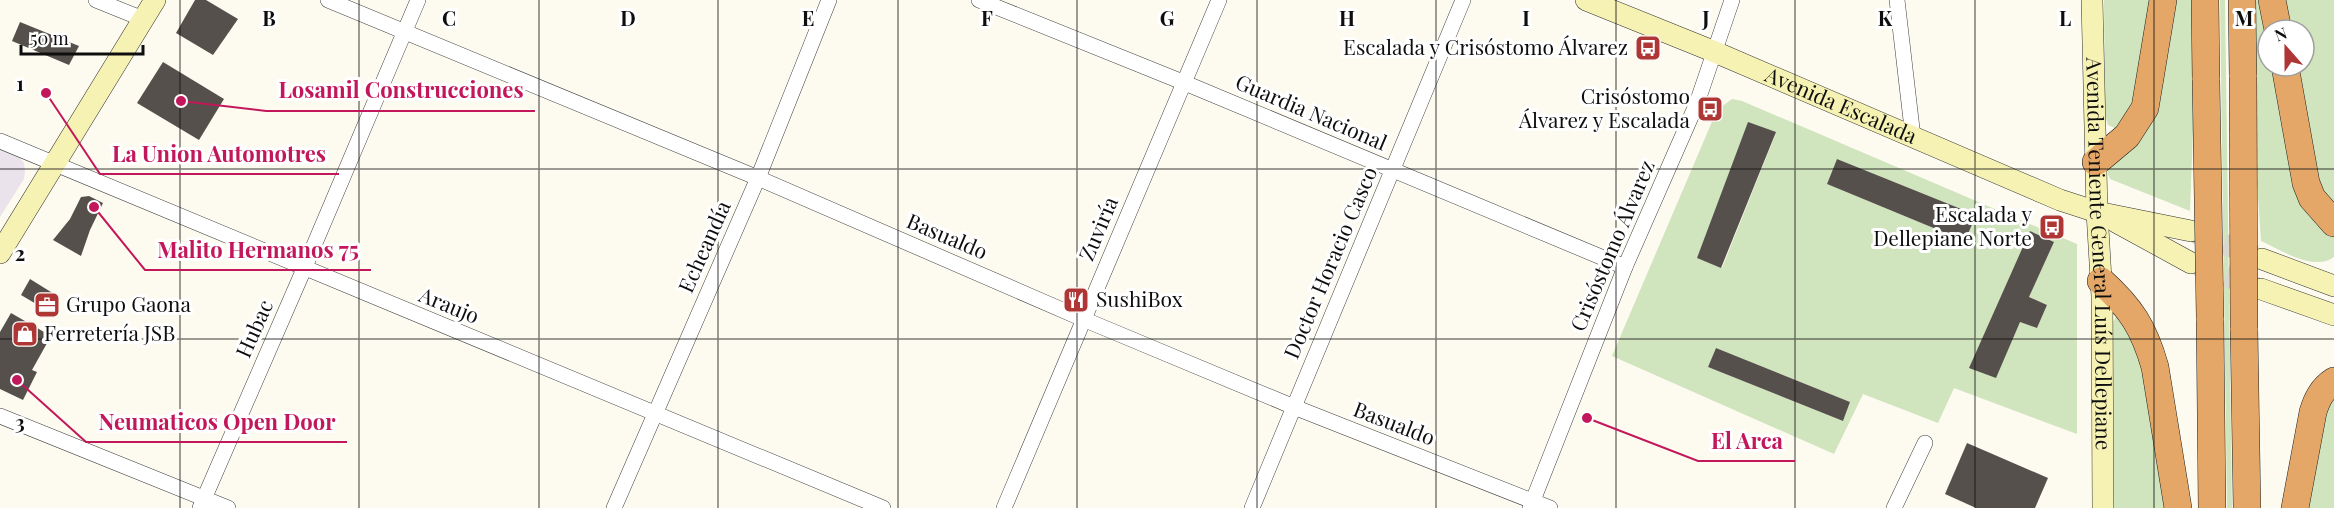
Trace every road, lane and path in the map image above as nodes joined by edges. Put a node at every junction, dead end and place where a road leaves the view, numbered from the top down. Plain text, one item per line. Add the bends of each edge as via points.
1 (96, 0) edge
2 (155, 0) edge
3 (328, 0) edge
4 (417, 0) edge
5 (829, 0) edge
6 (979, 0) edge
7 (1219, 0) edge
8 (1463, 0) edge
9 (1586, 0) edge
10 (1732, 0) edge
11 (1897, 0) edge
12 (2092, 0) edge
13 (2163, 0) edge
14 (2205, 0) edge
15 (2242, 0) edge
16 (2272, 0) edge
17 (2276, 18) edge
18 (143, 19) junction
19 (405, 32) junction
20 (1715, 52) junction
21 (2287, 78) edge
22 (1185, 83) junction
23 (1913, 137) junction
24 (0, 141) edge
25 (2096, 162) junction
26 (55, 163) junction
27 (1393, 170) junction
28 (758, 178) junction
29 (2097, 212) junction
30 (2334, 223) edge
31 (2191, 231) tunnel mouth
32 (0, 253) edge
33 (2262, 259) tunnel mouth
34 (2191, 263) tunnel mouth
35 (1625, 267) junction
36 (304, 269) junction
37 (2101, 281) junction
38 (2334, 286) edge
39 (2261, 289) tunnel mouth
40 (2334, 315) edge
41 (1083, 319) junction
42 (2334, 381) edge
43 (1294, 407) junction
44 (655, 413) junction
45 (0, 416) edge
46 (1925, 443) dead end
47 (202, 503) edge
48 (1532, 505) edge
49 (228, 508) edge
50 (614, 508) edge
51 (883, 508) edge
52 (1004, 508) edge
53 (1252, 508) edge
54 (1550, 508) edge
55 (1894, 508) edge
56 (2103, 508) edge
57 (2178, 508) edge
58 (2212, 508) edge
59 (2247, 508) edge
60 (2295, 508) edge

1 - 18 street
2 - 18 main road
3 - 19 street, Basualdo
4 - 19 street, Hubac
5 - 28 street, Echeandía
6 - 22 street, Guardia Nacional
7 - 22 street, Zuviría
8 - 27 street, Doctor Horacio Casco
9 - 20 main road, Avenida Escalada
10 - 20 street, Crisóstomo Álvarez
11 - 23 street
12 - 25 main road, Avenida Teniente General Luís Dellepiane
13 - 25 highway via 2145,108 2127,136
14 - 58 highway, bridge
15 - 59 highway, bridge
16 - 17 highway
18 - 26 main road
19 - 28 street, Basualdo
19 - 36 street, Hubac
20 - 23 main road, Avenida Escalada
20 - 35 street, Crisóstomo Álvarez via 1697,103
21 - 30 highway via 2306,183 2312,198
22 - 27 street, Guardia Nacional
22 - 41 street, Zuviría
23 - 29 main road, Avenida Escalada
24 - 26 street, Araujo
25 - 29 main road, Avenida Teniente General Luís Dellepiane
26 - 32 main road
26 - 36 street, Araujo
27 - 35 street, Guardia Nacional
27 - 43 street, Doctor Horacio Casco
28 - 41 street, Basualdo
28 - 44 street, Echeandía
29 - 31 main road, Avenida Escalada
29 - 34 main road, Avenida Escalada
29 - 37 main road, Avenida Teniente General Luís Dellepiane
33 - 38 main road
35 - 48 street, Crisóstomo Álvarez
36 - 44 street, Araujo
36 - 47 street, Hubac
37 - 56 main road, Avenida Teniente General Luís Dellepiane
37 - 57 highway via 2133,315 2149,346
39 - 40 main road
41 - 43 street, Basualdo
41 - 52 street, Zuviría
42 - 60 highway via 2316,400
43 - 48 street, Basualdo
43 - 53 street, Doctor Horacio Casco
44 - 50 street, Echeandía
44 - 51 street, Araujo
45 - 47 street
46 - 55 street
47 - 49 street
48 - 54 street, Basualdo

